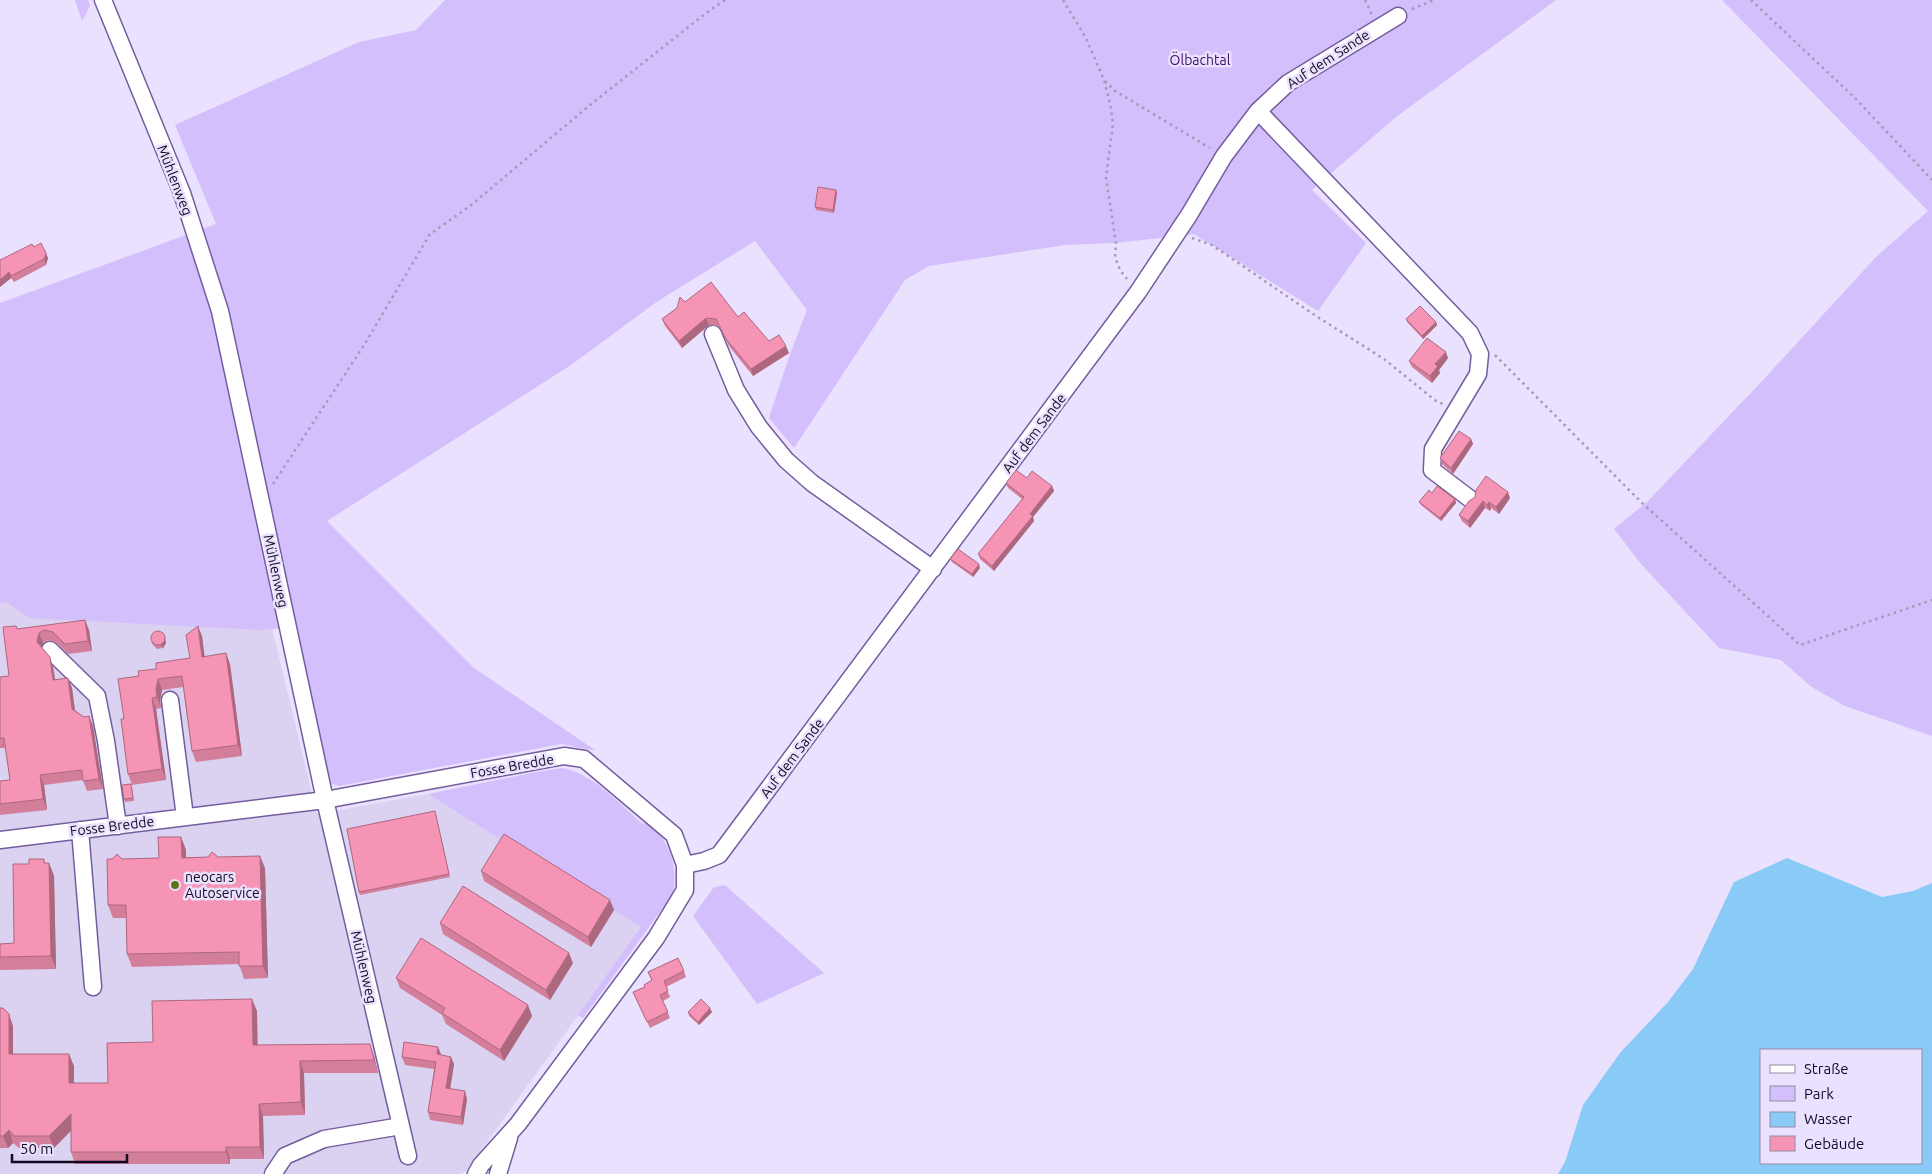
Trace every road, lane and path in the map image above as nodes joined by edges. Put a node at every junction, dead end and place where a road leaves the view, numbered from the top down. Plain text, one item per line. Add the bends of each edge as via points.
1 (103, 0) edge
2 (725, 0) edge
3 (1063, 0) edge
4 (1434, 0) edge
5 (1751, 0) edge
6 (1398, 16) joint
7 (1104, 80) junction
8 (1258, 111) junction
9 (1224, 156) junction
10 (1932, 180) edge
11 (1177, 232) junction
12 (1138, 292) junction
13 (713, 334) dead end
14 (1480, 354) junction
15 (1456, 410) junction
16 (1469, 498) edge
17 (261, 502) junction
18 (933, 569) junction
19 (1932, 600) edge
20 (50, 650) dead end
21 (170, 700) dead end
22 (325, 800) junction
23 (186, 817) junction
24 (118, 826) junction
25 (80, 830) junction
26 (0, 840) edge
27 (685, 865) junction
28 (94, 987) dead end
29 (401, 1126) junction
30 (511, 1134) junction
31 (408, 1156) dead end
32 (273, 1174) edge
33 (476, 1174) edge
34 (498, 1174) edge

1 - 17 street, Mühlenweg via 182,193 220,311
2 - 17 path via 590,105 470,206 430,234 366,342
3 - 7 path via 1086,38
4 - 6 path
5 - 10 path via 1856,99
6 - 8 street, Auf dem Sande via 1288,83
7 - 9 path via 1115,91
7 - 12 path via 1113,123 1106,178 1116,243 1115,257 1120,270
8 - 9 street, Auf dem Sande
8 - 14 street via 1470,333
9 - 11 street, Auf dem Sande
11 - 12 street, Auf dem Sande
11 - 15 path via 1212,245 1384,359 1436,401
12 - 18 street, Auf dem Sande
13 - 18 street via 736,390 759,427 786,460 812,483
14 - 15 street via 1478,374
14 - 19 path via 1493,353 1642,503 1800,645
15 - 16 street via 1433,449 1432,470
17 - 22 street, Mühlenweg
18 - 27 street, Auf dem Sande via 719,855
20 - 24 street via 97,696
21 - 23 street
22 - 23 street, Fosse Bredde
22 - 27 street, Fosse Bredde via 564,756 584,759 674,835
22 - 29 street, Mühlenweg
23 - 24 street, Fosse Bredde
24 - 25 street, Fosse Bredde
25 - 26 street, Fosse Bredde
25 - 28 street
27 - 30 street, Fosse Bredde via 685,890 656,938
29 - 31 street, Mühlenweg
29 - 32 street via 324,1139 285,1156
30 - 33 street, Fosse Bredde
30 - 34 street, Fosse Bredde

